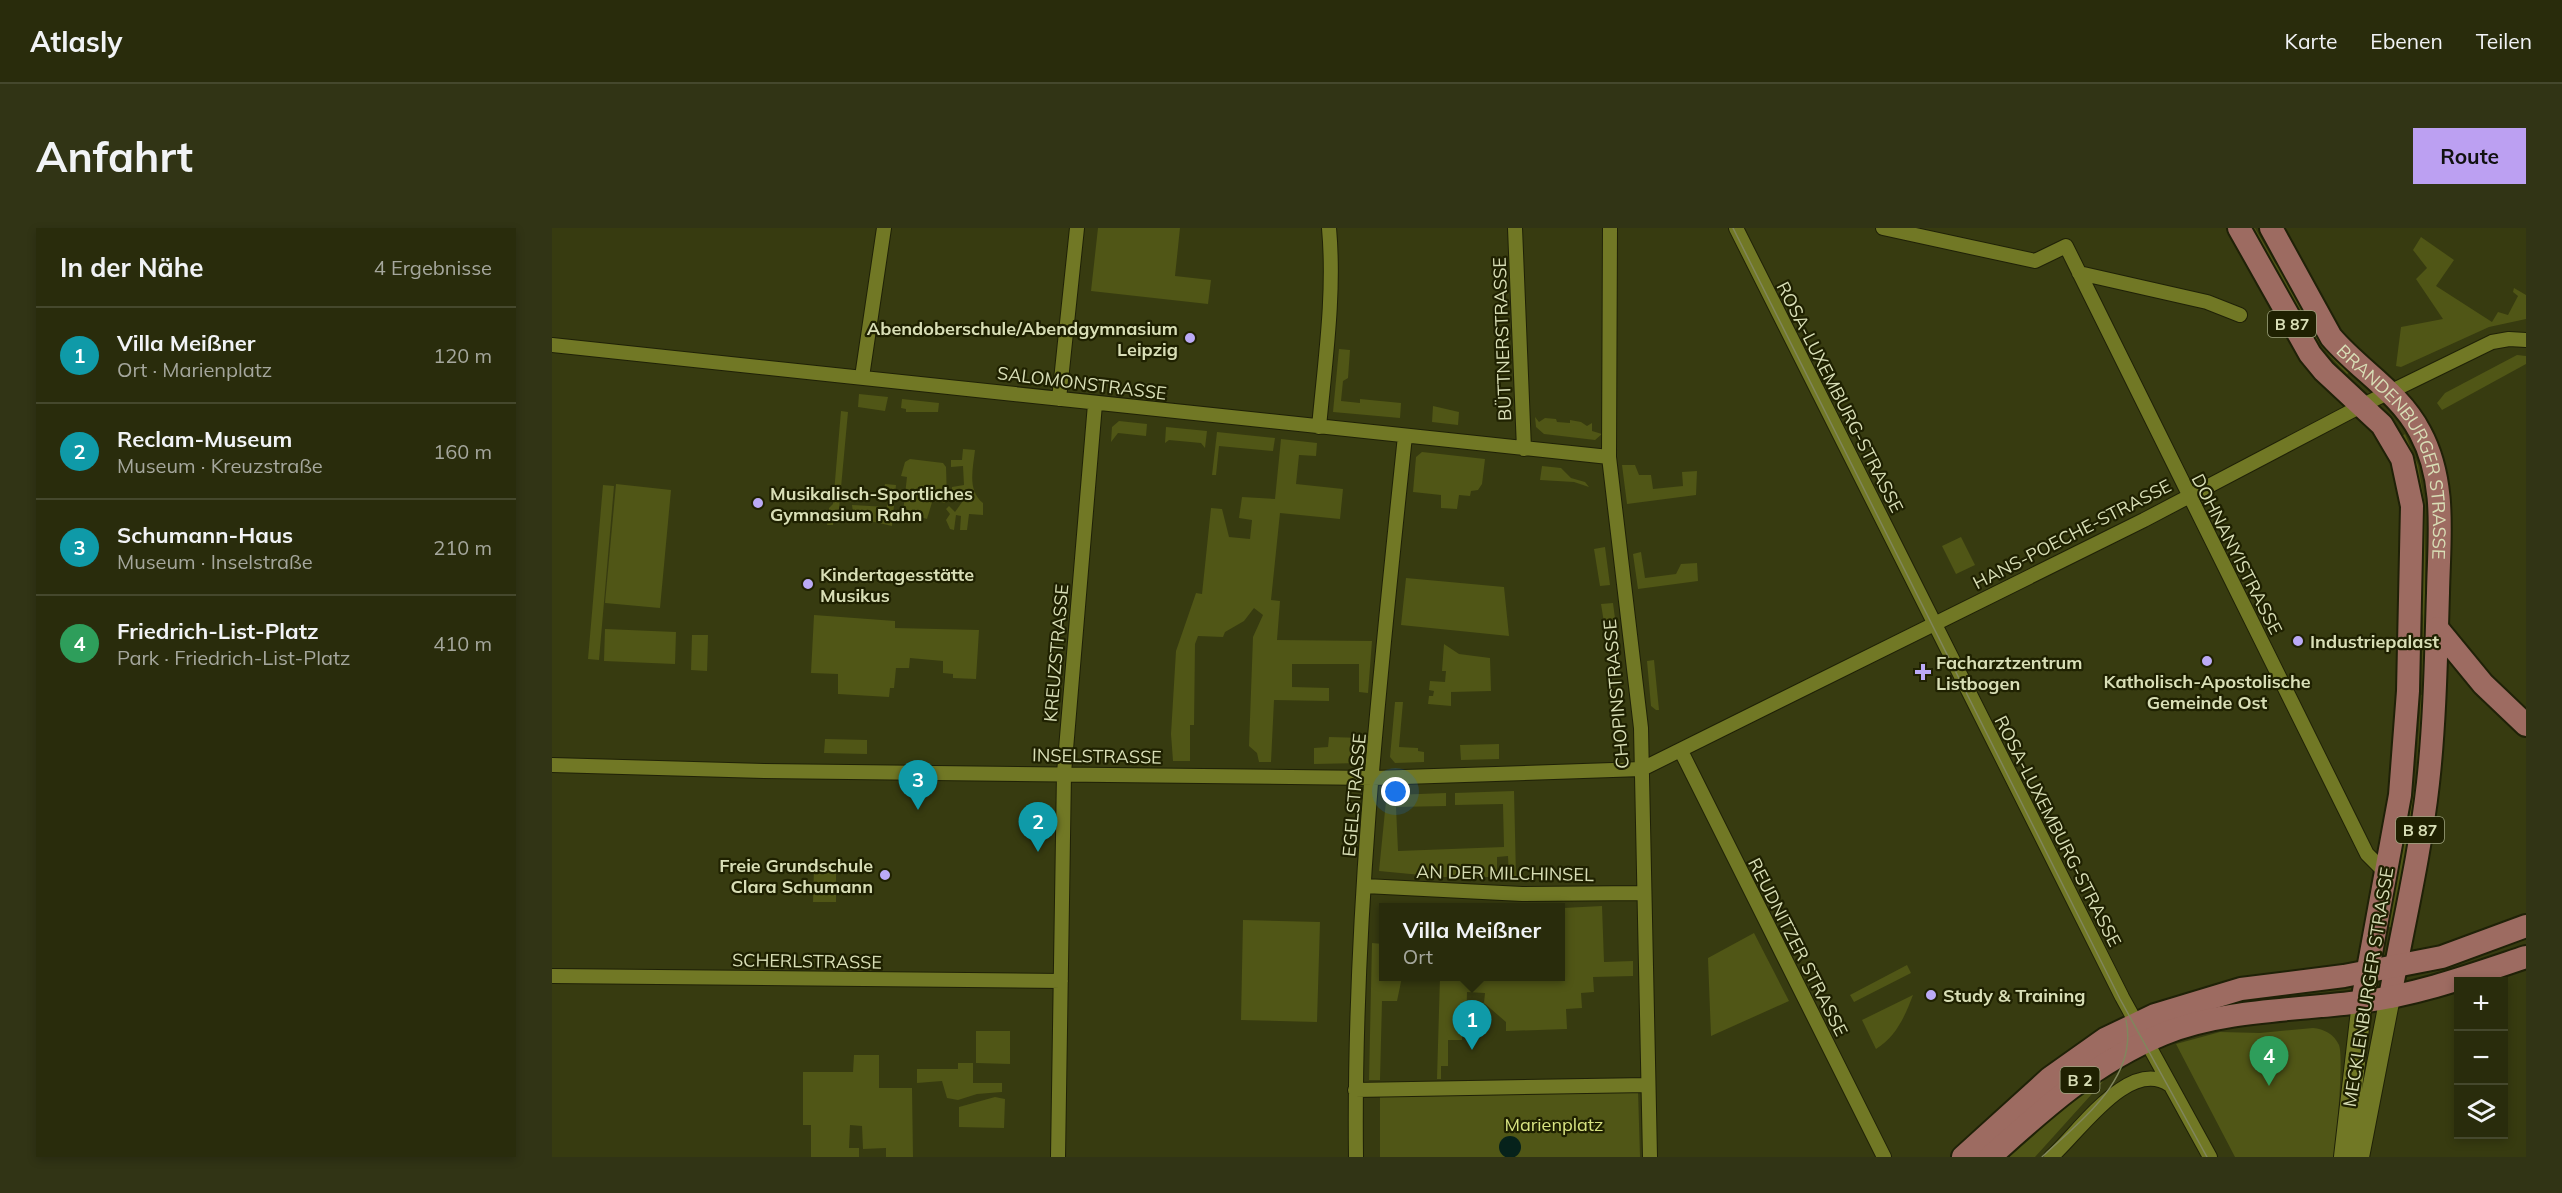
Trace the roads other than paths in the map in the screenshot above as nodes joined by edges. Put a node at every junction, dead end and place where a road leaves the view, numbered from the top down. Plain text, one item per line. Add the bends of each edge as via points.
1 (884, 228) edge
2 (1077, 228) edge
3 (1329, 228) edge
4 (1515, 228) edge
5 (1610, 228) edge
6 (1736, 228) edge
7 (1883, 228) edge
8 (2239, 228) edge
9 (2271, 228) edge
10 (2079, 273) junction
11 (2240, 315) dead end
12 (2524, 339) edge
13 (552, 345) edge
14 (862, 377) junction
15 (2391, 392) junction
16 (1059, 399) junction
17 (1095, 404) junction
18 (2363, 405) junction
19 (1319, 427) junction
20 (1405, 436) junction
21 (1524, 449) junction
22 (1609, 458) junction
23 (2188, 496) junction
24 (2411, 602) joint
25 (1934, 624) junction
26 (2437, 628) junction
27 (2526, 725) edge
28 (1681, 751) junction
29 (552, 765) edge
30 (1642, 770) junction
31 (1064, 774) junction
32 (1373, 778) junction
33 (2386, 873) junction
34 (1365, 886) junction
35 (1643, 893) junction
36 (2526, 926) edge
37 (2526, 957) edge
38 (2396, 967) junction
39 (2367, 972) junction
40 (552, 976) edge
41 (1061, 981) junction
42 (2390, 997) junction
43 (2362, 1002) junction
44 (2141, 1032) junction
45 (1648, 1085) junction
46 (2170, 1085) junction
47 (1355, 1090) junction
48 (1058, 1157) edge
49 (1356, 1157) edge
50 (1650, 1157) edge
51 (1884, 1157) edge
52 (1963, 1157) edge
53 (1990, 1157) edge
54 (2051, 1157) edge
55 (2210, 1157) edge
56 (2344, 1157) edge
57 (2358, 1157) edge

1 - 14 street
2 - 16 street
3 - 19 street via 1329,314
4 - 21 street, BÜTTNERSTRASSE
5 - 22 street, CHOPINSTRASSE
6 - 25 street, ROSA-LUXEMBURG-STRASSE
7 - 10 street, DOHNANYISTRASSE via 2036,261 2066,246
8 - 18 main road, BRANDENBURGER STRASSE / B 87 via 2310,354
9 - 15 main road, BRANDENBURGER STRASSE / B 87 via 2331,337
10 - 11 street via 2207,302
10 - 23 street, DOHNANYISTRASSE
12 - 15 street, HANS-POECHE-STRASSE via 2492,342
13 - 14 street, SALOMONSTRASSE
14 - 16 street, SALOMONSTRASSE
15 - 18 street, HANS-POECHE-STRASSE
15 - 26 main road, BRANDENBURGER STRASSE / B 87 via 2421,433 2436,474 2440,527
16 - 17 street, SALOMONSTRASSE
17 - 19 street, SALOMONSTRASSE
17 - 31 street, KREUZSTRASSE
18 - 23 street, HANS-POECHE-STRASSE
18 - 24 main road, BRANDENBURGER STRASSE / B 87 via 2394,441 2408,475 2412,506
19 - 20 street, SALOMONSTRASSE
20 - 21 street, SALOMONSTRASSE
20 - 32 street, EGELSTRASSE
21 - 22 street, SALOMONSTRASSE
22 - 30 street, CHOPINSTRASSE via 1641,728
23 - 25 street, HANS-POECHE-STRASSE
23 - 33 street, DOHNANYISTRASSE via 2367,854
24 - 33 main road, MECKLENBURGER STRASSE / B 87 via 2400,795
25 - 28 street, HANS-POECHE-STRASSE
25 - 44 street, ROSA-LUXEMBURG-STRASSE
26 - 27 main road via 2483,684
26 - 38 main road, MECKLENBURGER STRASSE / B 87 via 2428,783
28 - 30 street, HANS-POECHE-STRASSE
28 - 51 street, REUDNITZER STRASSE
29 - 31 street, INSELSTRASSE
30 - 32 street, INSELSTRASSE
30 - 35 street, CHOPINSTRASSE
31 - 32 street, INSELSTRASSE
31 - 41 street, KREUZSTRASSE
32 - 34 street, EGELSTRASSE
33 - 39 main road, MECKLENBURGER STRASSE / B 87
34 - 35 street, AN DER MILCHINSEL via 1522,894
34 - 47 street, EGELSTRASSE
35 - 45 street, CHOPINSTRASSE
36 - 38 main road, B 2 via 2482,944
37 - 42 main road
38 - 39 main road, B 2
38 - 42 main road, MECKLENBURGER STRASSE / B 87
39 - 43 main road, MECKLENBURGER STRASSE / B 87
39 - 44 main road, B 2 via 2233,991 2167,1011
40 - 41 street, SCHERLSTRASSE
41 - 48 street, KREUZSTRASSE
42 - 43 main road
42 - 57 main road, MECKLENBURGER STRASSE
43 - 44 main road, B 2 via 2211,1021 2171,1031
43 - 56 main road, MECKLENBURGER STRASSE
44 - 46 street, ROSA-LUXEMBURG-STRASSE
44 - 52 main road, B 2 via 2105,1039 2050,1078
44 - 53 main road, B 2 via 2119,1056 2062,1093
45 - 47 street
45 - 50 street, CHOPINSTRASSE
46 - 54 street via 2149,1079 2120,1088
46 - 55 street, ROSA-LUXEMBURG-STRASSE
47 - 49 street, EGELSTRASSE

